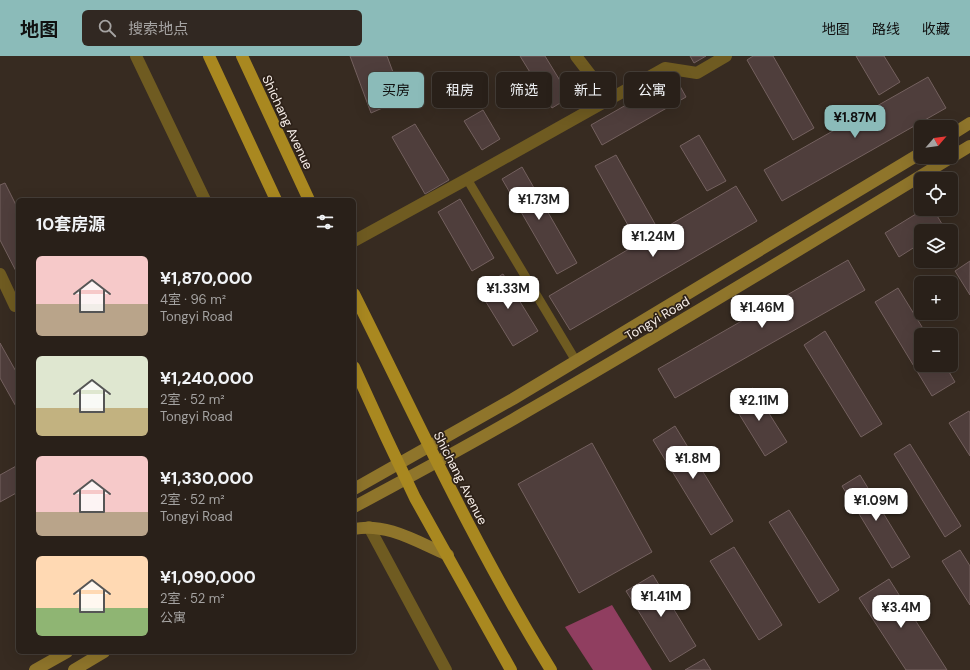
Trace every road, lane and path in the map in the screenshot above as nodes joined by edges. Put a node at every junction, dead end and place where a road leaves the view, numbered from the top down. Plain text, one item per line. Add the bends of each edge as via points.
1 (136, 56) edge
2 (209, 56) edge
3 (242, 56) edge
4 (576, 56) edge
5 (726, 56) edge
6 (588, 72) edge
7 (616, 96) edge
8 (595, 108) edge
9 (970, 123) edge
10 (958, 131) edge
11 (970, 146) edge
12 (914, 157) edge
13 (467, 180) junction
14 (204, 198) edge
15 (275, 198) edge
16 (308, 198) edge
17 (356, 240) edge
18 (0, 274) edge
19 (356, 298) edge
20 (16, 306) edge
21 (576, 361) junction
22 (356, 371) edge
23 (429, 446) junction
24 (436, 462) junction
25 (399, 463) junction
26 (406, 478) junction
27 (356, 488) edge
28 (356, 506) edge
29 (369, 527) junction
30 (356, 529) edge
31 (448, 555) junction
32 (63, 654) edge
33 (101, 654) edge
34 (35, 670) edge
35 (74, 670) edge
36 (446, 670) edge
37 (511, 670) edge
38 (551, 670) edge

1 - 14 street
2 - 15 main road
3 - 16 main road, Shichang Avenue
4 - 6 street
5 - 7 street via 697,73 666,68
8 - 13 street
9 - 10 main road
11 - 24 main road, Tongyi Road via 599,369
12 - 21 main road, Tongyi Road
13 - 17 street
13 - 21 lane
18 - 20 street
19 - 23 main road, Shichang Avenue
21 - 23 main road, Tongyi Road
22 - 25 main road
23 - 24 main road, Shichang Avenue
23 - 25 main road, Tongyi Road
24 - 26 main road, Tongyi Road
24 - 38 main road, Shichang Avenue
25 - 26 main road
25 - 27 main road
26 - 28 main road, Tongyi Road
26 - 31 main road
29 - 30 main road
29 - 31 main road via 400,534
29 - 36 street
31 - 37 main road
32 - 34 main road
33 - 35 main road

